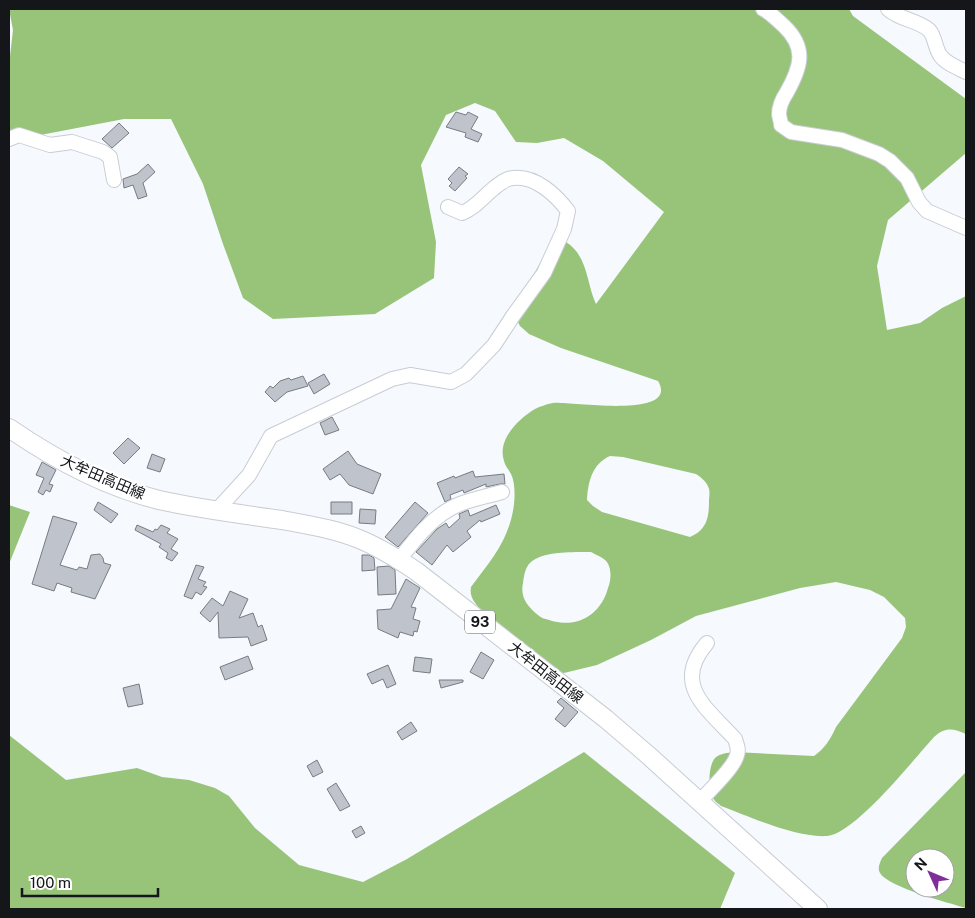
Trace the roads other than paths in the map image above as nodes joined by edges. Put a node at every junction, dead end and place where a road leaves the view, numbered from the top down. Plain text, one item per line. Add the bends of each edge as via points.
1 (763, 9) edge
2 (888, 9) edge
3 (966, 72) edge
4 (9, 139) edge
5 (114, 180) dead end
6 (448, 207) dead end
7 (966, 228) edge
8 (9, 428) edge
9 (502, 492) dead end
10 (217, 510) junction
11 (399, 560) junction
12 (707, 643) dead end
13 (699, 802) junction
14 (818, 909) edge

1 - 7 street via 791,33 798,46 800,62 779,113 782,125 791,132 842,140 879,154 907,178 919,202 927,210
2 - 3 street via 930,31 940,56
4 - 5 street via 19,135 50,145 72,142 103,152 110,158
6 - 10 street via 462,212 472,209 494,188 515,177 548,189 568,211 564,229 544,273 494,345 466,374 451,382 410,375 392,379 271,436 249,475
8 - 10 main road, 大牟田高田線 / 93 via 73,466 116,486 158,500
9 - 11 street via 459,504 442,513
10 - 11 main road, 大牟田高田線 / 93 via 329,530 359,539
11 - 13 main road, 大牟田高田線 / 93 via 606,719
12 - 13 street via 698,654 690,676 701,701 738,747 733,763
13 - 14 main road, 大牟田高田線 / 93

